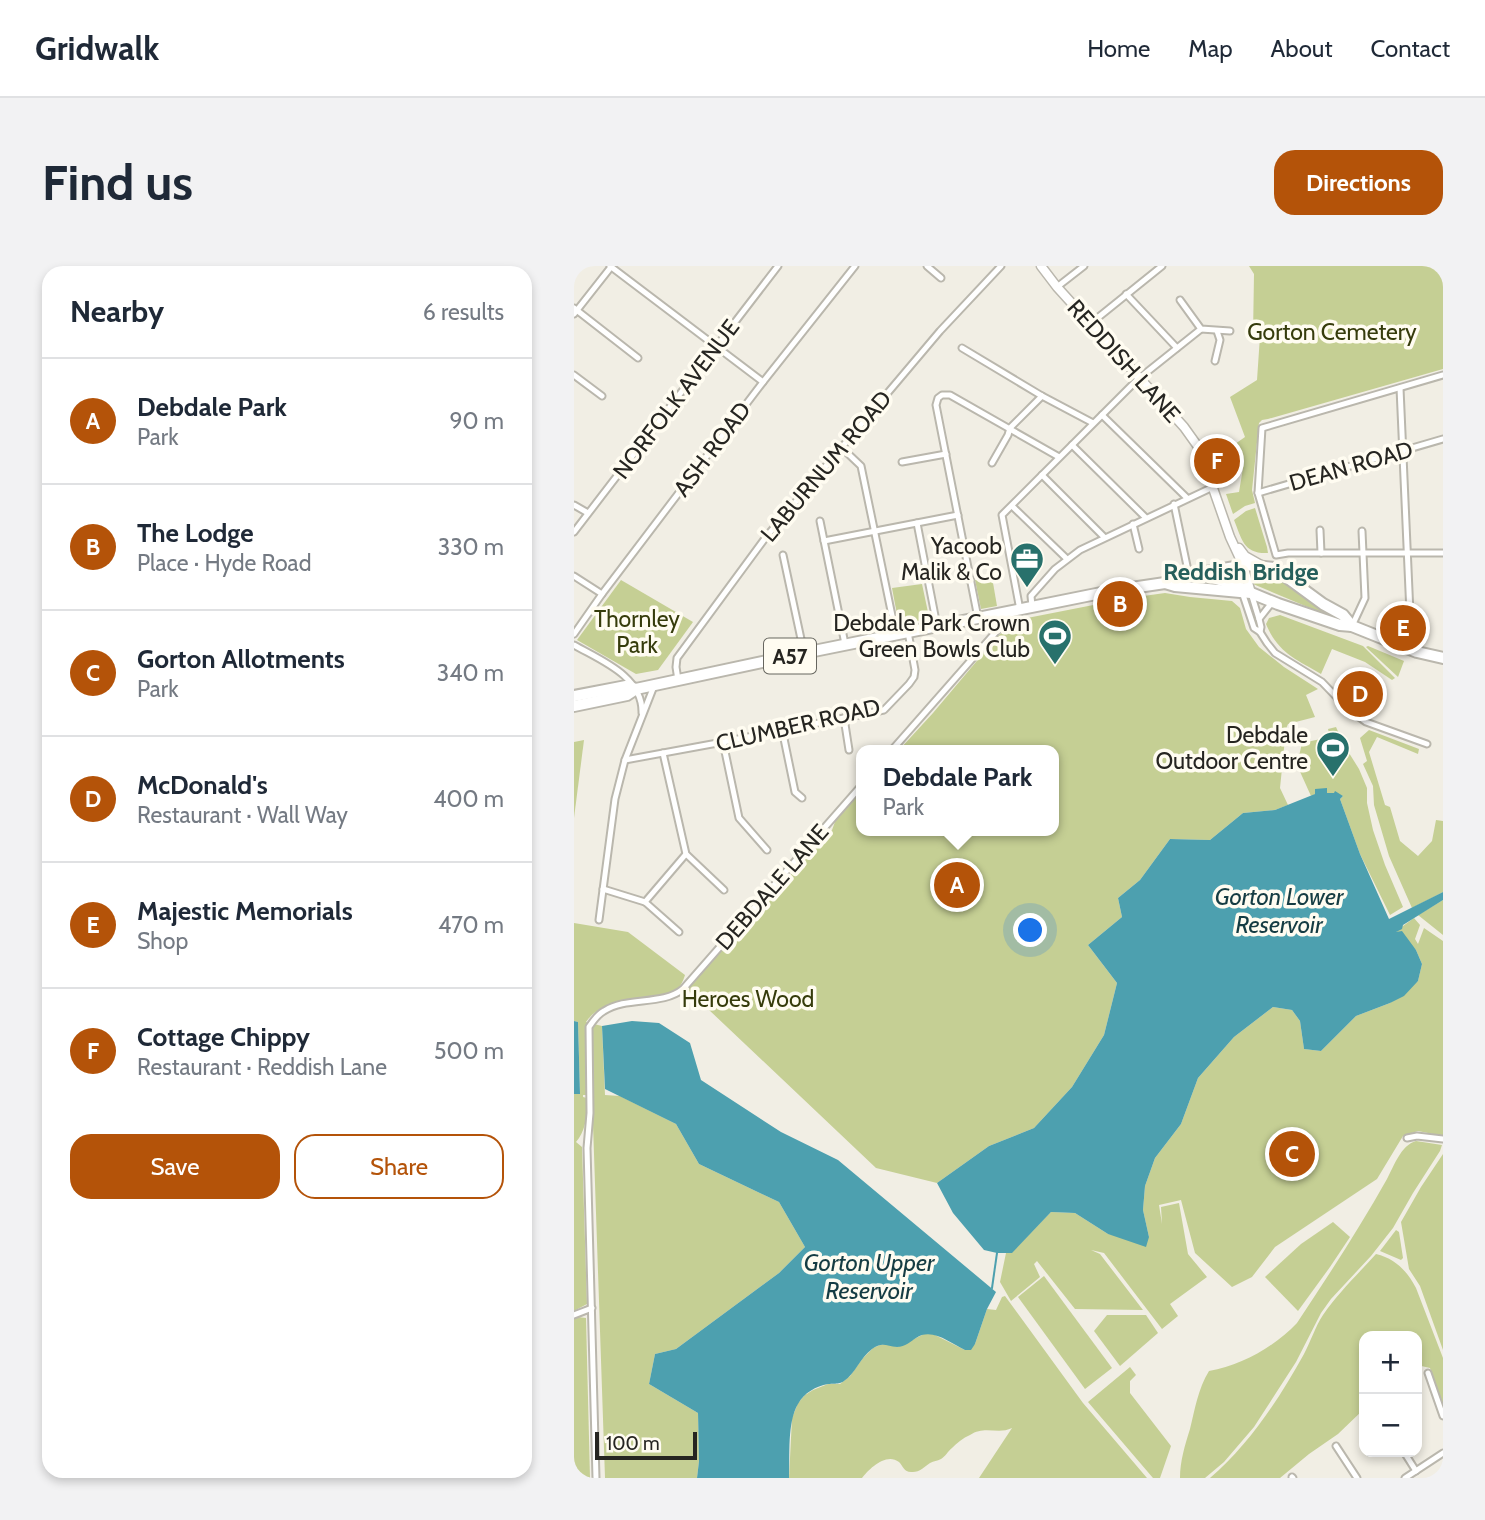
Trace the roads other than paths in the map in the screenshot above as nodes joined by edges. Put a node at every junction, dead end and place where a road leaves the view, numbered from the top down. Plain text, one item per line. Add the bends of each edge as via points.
1 (626, 266) edge
2 (778, 266) edge
3 (855, 266) edge
4 (927, 266) edge
5 (1001, 266) edge
6 (1041, 266) edge
7 (1084, 266) edge
8 (1162, 266) edge
9 (610, 267) edge
10 (620, 274) junction
11 (942, 278) dead end
12 (1057, 287) junction
13 (1126, 294) junction
14 (1180, 300) dead end
15 (575, 311) edge
16 (1090, 324) junction
17 (1202, 329) junction
18 (1217, 331) junction
19 (1230, 331) dead end
20 (715, 346) junction
21 (962, 348) dead end
22 (1177, 348) junction
23 (638, 358) dead end
24 (1215, 361) dead end
25 (574, 375) edge
26 (1443, 376) edge
27 (1141, 377) junction
28 (763, 382) junction
29 (1400, 388) junction
30 (602, 396) dead end
31 (1042, 396) junction
32 (1102, 415) junction
33 (1093, 423) junction
34 (1010, 428) junction
35 (1443, 439) edge
36 (1072, 444) junction
37 (841, 447) junction
38 (1403, 451) junction
39 (946, 454) junction
40 (1059, 457) junction
41 (902, 462) dead end
42 (992, 463) dead end
43 (1042, 475) junction
44 (1213, 487) junction
45 (1258, 493) junction
46 (1187, 499) junction
47 (1174, 504) junction
48 (574, 505) edge
49 (1012, 506) junction
50 (588, 513) junction
51 (958, 515) junction
52 (1146, 517) junction
53 (820, 521) dead end
54 (917, 523) junction
55 (1133, 524) junction
56 (1320, 530) dead end
57 (875, 531) junction
58 (1362, 531) dead end
59 (574, 532) edge
60 (1104, 537) junction
61 (1230, 537) junction
62 (824, 541) junction
63 (1139, 549) dead end
64 (1321, 553) junction
65 (1443, 553) edge
66 (1363, 554) junction
67 (1406, 554) junction
68 (783, 555) dead end
69 (1067, 559) junction
70 (1243, 563) junction
71 (1187, 566) dead end
72 (1197, 574) junction
73 (574, 576) edge
74 (1165, 583) junction
75 (1245, 590) junction
76 (602, 594) junction
77 (1272, 604) junction
78 (1032, 607) junction
79 (1020, 610) junction
80 (1001, 613) junction
81 (978, 618) junction
82 (1259, 619) junction
83 (937, 626) junction
84 (1352, 626) junction
85 (908, 632) junction
86 (1260, 632) junction
87 (574, 634) edge
88 (896, 635) junction
89 (574, 645) edge
90 (845, 645) junction
91 (1406, 648) junction
92 (804, 653) junction
93 (1443, 658) edge
94 (678, 680) junction
95 (654, 685) junction
96 (636, 689) junction
97 (574, 696) edge
98 (574, 706) edge
99 (642, 716) junction
100 (844, 718) junction
101 (782, 729) junction
102 (723, 742) junction
103 (1427, 744) dead end
104 (896, 745) edge
105 (849, 750) dead end
106 (663, 753) junction
107 (625, 760) junction
108 (856, 792) edge
109 (802, 798) dead end
110 (767, 850) dead end
111 (686, 854) junction
112 (603, 889) junction
113 (724, 890) dead end
114 (645, 902) junction
115 (599, 919) dead end
116 (679, 932) dead end
117 (1408, 1138) dead end
118 (1440, 1139) edge
119 (592, 1308) junction
120 (574, 1315) edge
121 (1428, 1373) dead end
122 (1443, 1416) edge
123 (1336, 1446) dead end
124 (1443, 1453) edge
125 (1407, 1457) edge
126 (1416, 1471) junction
127 (596, 1478) edge
128 (1357, 1478) edge
129 (1405, 1478) edge

1 - 10 street
2 - 20 street, NORFOLK AVENUE
3 - 28 street, ASH ROAD
4 - 11 street
5 - 37 street, LABURNUM ROAD
6 - 12 main road, REDDISH LANE
7 - 12 street
8 - 13 street
9 - 10 street
9 - 15 street
10 - 20 street
12 - 16 main road, REDDISH LANE
13 - 16 street
13 - 22 street
14 - 17 street
15 - 23 street
16 - 27 main road, REDDISH LANE
17 - 18 street
17 - 22 street
18 - 19 street
18 - 24 street via 1220,340
20 - 28 street
20 - 50 street, NORFOLK AVENUE
21 - 31 street
22 - 27 street
25 - 30 street
26 - 29 street
27 - 32 street
27 - 44 main road, REDDISH LANE via 1199,448
28 - 76 street, ASH ROAD
29 - 38 street
29 - 45 street via 1262,428
31 - 33 street
31 - 34 street
32 - 33 street
32 - 46 street
33 - 36 street
34 - 39 street via 945,394 936,405
34 - 40 street
34 - 42 street
35 - 38 street, DEAN ROAD
36 - 40 street
36 - 52 street
37 - 57 street via 861,466
37 - 94 street, LABURNUM ROAD via 766,537 677,658
38 - 45 street, DEAN ROAD
38 - 67 street
39 - 41 street
39 - 51 street
40 - 43 street
43 - 49 street
43 - 60 street
44 - 46 street
44 - 61 main road, REDDISH LANE
45 - 64 street via 1276,555
46 - 47 street
47 - 52 street
47 - 71 street
48 - 50 street
49 - 69 street
49 - 79 street via 1002,515
50 - 59 street, NORFOLK AVENUE
51 - 54 street
51 - 81 street
52 - 55 street
53 - 62 street
54 - 57 street
54 - 83 street
55 - 60 street
55 - 63 street
56 - 64 street
57 - 62 street
57 - 88 street
58 - 66 street
60 - 69 street
61 - 70 main road, REDDISH LANE
61 - 70 main road
62 - 90 street
64 - 66 street
65 - 67 street
66 - 67 street
66 - 84 street via 1365,598
67 - 91 street via 1410,636
68 - 92 street
69 - 78 street via 1031,596
70 - 72 highway, A57
70 - 75 main road, REDDISH LANE
70 - 84 highway, A57 via 1274,568
72 - 74 highway, A57
72 - 75 highway, A57
73 - 76 street
74 - 75 highway, A57
74 - 78 highway, A57
75 - 77 highway, A57
75 - 82 street
75 - 86 street via 1254,628
76 - 87 street, ASH ROAD
77 - 82 street
77 - 84 highway, A57
78 - 79 highway, A57
79 - 80 highway, A57
80 - 81 highway, A57
80 - 104 street via 1002,625
81 - 83 highway, A57
82 - 86 street
83 - 85 highway, A57
84 - 91 highway, A57
85 - 88 highway, A57
85 - 100 street, CLUMBER ROAD via 915,670 909,684 884,710
86 - 103 street via 1275,653 1322,682 1366,722
88 - 90 highway, A57
89 - 96 street via 622,673
90 - 92 highway, A57
91 - 93 highway, A57
92 - 94 highway, A57
94 - 95 highway, A57
95 - 96 highway, A57
95 - 99 street
96 - 97 highway, A57 via 626,686
96 - 98 highway, A57
96 - 99 street
99 - 107 street
100 - 101 street, CLUMBER ROAD
100 - 105 street
101 - 102 street, CLUMBER ROAD
101 - 109 street via 795,792
102 - 106 street, CLUMBER ROAD
102 - 110 street via 739,818
106 - 107 street, CLUMBER ROAD
106 - 111 street
107 - 112 street
108 - 119 street, DEBDALE LANE via 683,989 673,996 611,1007 589,1027
111 - 113 street
111 - 114 street
112 - 114 street
112 - 115 street
114 - 116 street
117 - 118 street
119 - 120 street
119 - 127 street
121 - 122 street
123 - 128 street
124 - 126 street
125 - 126 street
126 - 129 street

